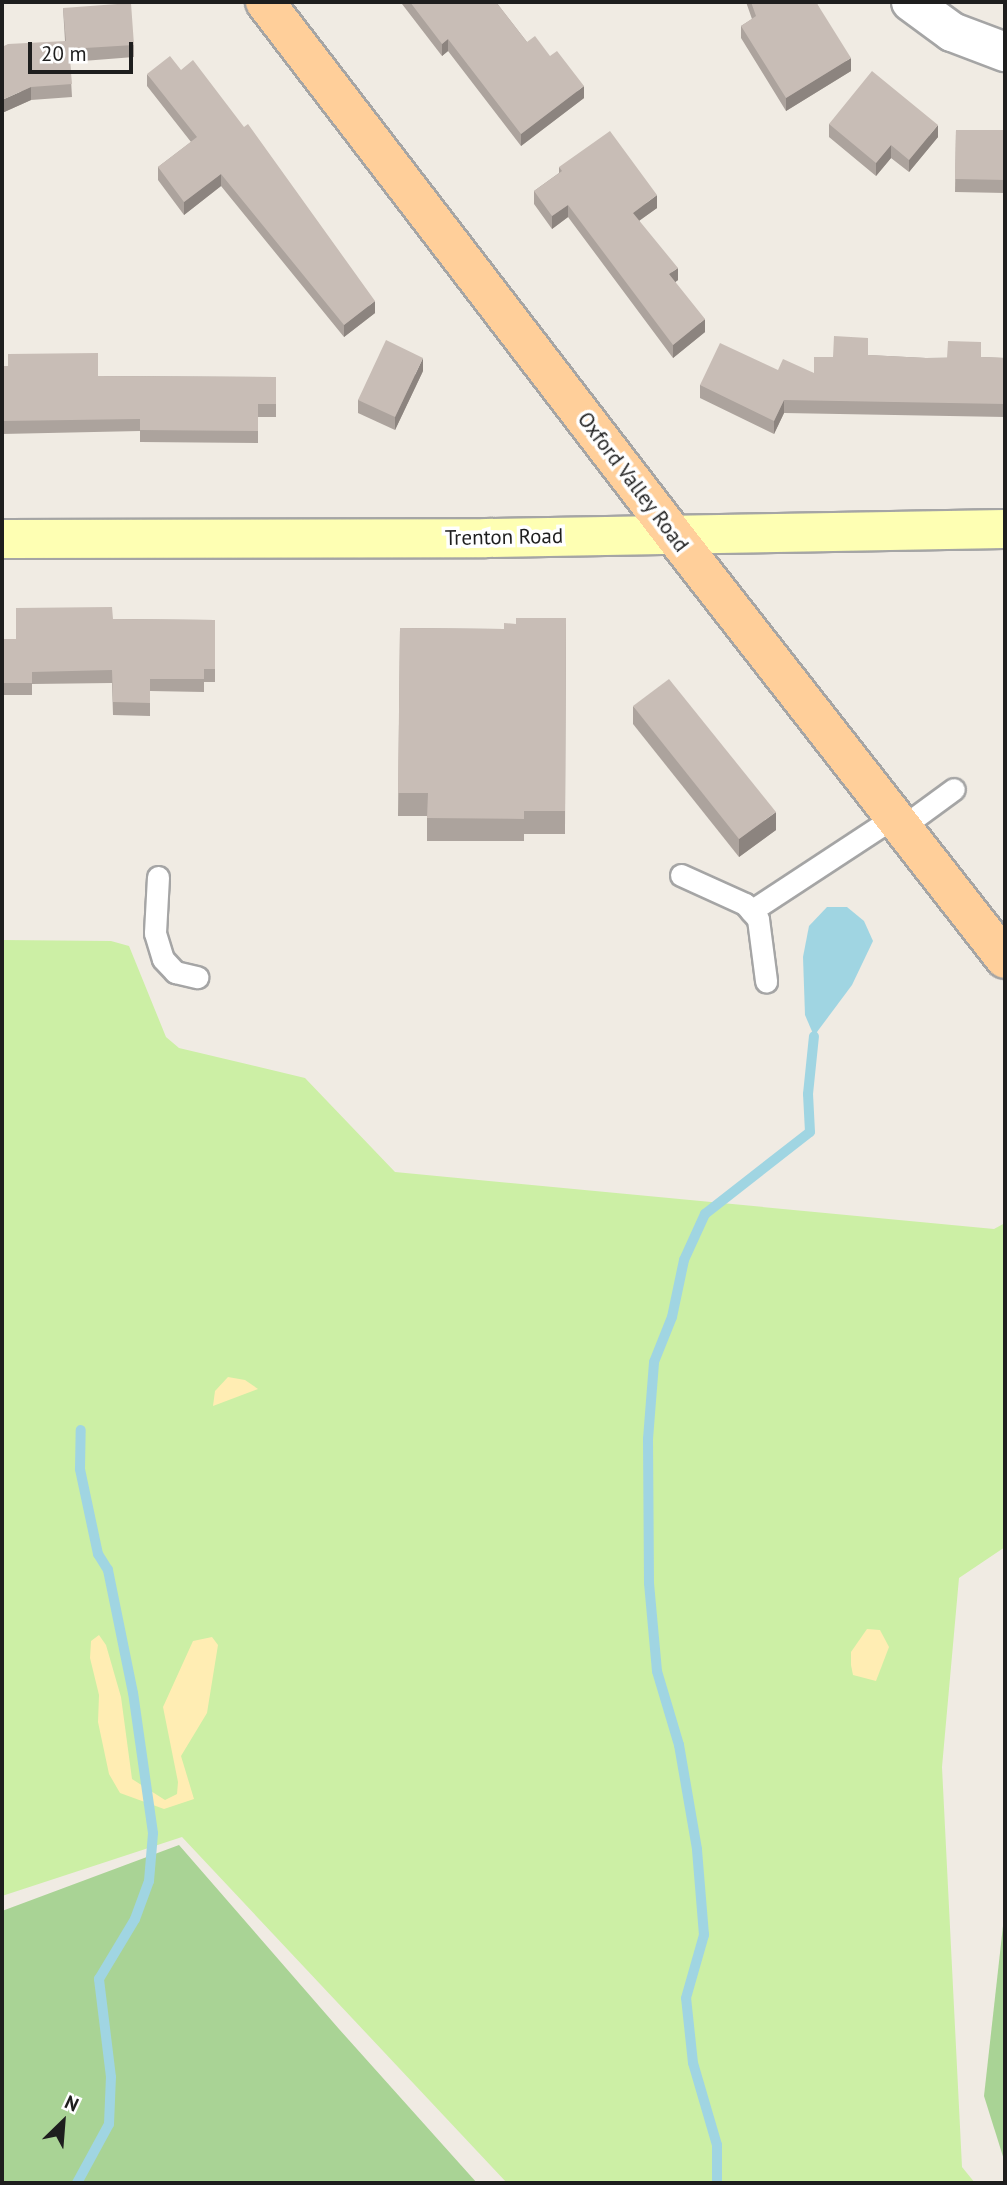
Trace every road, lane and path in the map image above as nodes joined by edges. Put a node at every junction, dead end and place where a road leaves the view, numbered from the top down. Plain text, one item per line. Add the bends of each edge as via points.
1 (265, 2) edge
2 (911, 2) edge
3 (1005, 52) edge
4 (1005, 529) edge
5 (673, 534) junction
6 (2, 539) edge
7 (954, 789) dead end
8 (898, 822) junction
9 (681, 875) dead end
10 (158, 877) dead end
11 (751, 911) junction
12 (1005, 959) edge
13 (197, 977) dead end
14 (766, 981) dead end

1 - 5 main road, Oxford Valley Road
2 - 3 street via 952,32
4 - 5 main road, Trenton Road
5 - 6 main road, Trenton Road
5 - 8 main road, Oxford Valley Road
7 - 8 lane
8 - 11 lane
8 - 12 main road, Oxford Valley Road
9 - 11 lane via 720,890
10 - 13 lane via 155,933 163,959 175,972
11 - 14 lane via 763,941

